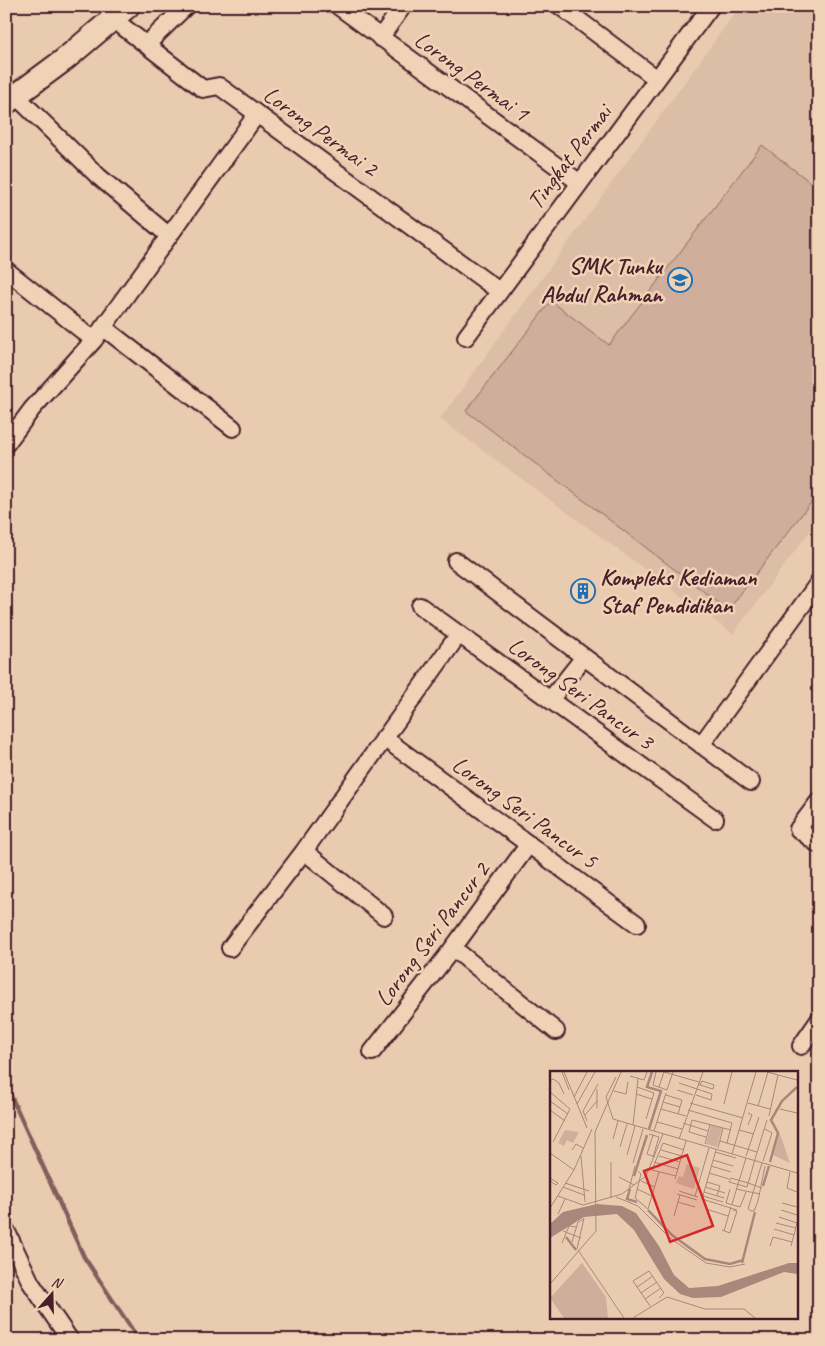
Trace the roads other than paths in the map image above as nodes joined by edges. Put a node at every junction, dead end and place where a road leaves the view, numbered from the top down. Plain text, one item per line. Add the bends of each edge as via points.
1 (186, 6) edge
2 (338, 6) edge
3 (403, 6) edge
4 (560, 6) edge
5 (711, 6) edge
6 (120, 13) edge
7 (380, 38) junction
8 (146, 45) junction
9 (658, 79) junction
10 (11, 99) edge
11 (256, 114) junction
12 (580, 183) junction
13 (168, 235) junction
14 (6, 270) edge
15 (499, 291) junction
16 (98, 334) junction
17 (466, 336) dead end
18 (233, 428) dead end
19 (6, 444) edge
20 (456, 561) dead end
21 (819, 582) edge
22 (420, 606) dead end
23 (459, 634) junction
24 (584, 657) junction
25 (550, 700) junction
26 (384, 738) junction
27 (701, 744) junction
28 (751, 782) dead end
29 (818, 804) edge
30 (715, 819) dead end
31 (529, 844) junction
32 (819, 844) edge
33 (304, 851) junction
34 (384, 916) dead end
35 (637, 924) dead end
36 (230, 948) dead end
37 (453, 948) junction
38 (817, 1027) edge
39 (556, 1032) dead end
40 (801, 1046) dead end
41 (372, 1052) dead end
42 (6, 1230) edge
43 (70, 1340) edge

1 - 8 street
2 - 7 street, Lorong Permai 1
3 - 7 street
4 - 9 street
5 - 9 street, Tingkat Permai
6 - 8 street, Lorong Permai 2
6 - 10 street
7 - 12 street, Lorong Permai 1
8 - 11 street, Lorong Permai 2 via 203,89 219,86
9 - 12 street, Tingkat Permai
10 - 13 street
11 - 13 street
11 - 15 street, Lorong Permai 2
12 - 15 street, Tingkat Permai
13 - 16 street
14 - 16 street
15 - 17 street, Tingkat Permai
16 - 18 street
16 - 19 street via 32,409
20 - 24 street
21 - 27 street
22 - 23 street, Lorong Seri Pancur 3
23 - 25 street, Lorong Seri Pancur 3
23 - 26 street
24 - 25 street
24 - 27 street
25 - 30 street, Lorong Seri Pancur 3
26 - 31 street, Lorong Seri Pancur 5
26 - 33 street
27 - 28 street
29 - 32 street via 798,829
31 - 35 street, Lorong Seri Pancur 5
31 - 37 street, Lorong Seri Pancur 2
33 - 34 street
33 - 36 street
37 - 39 street
37 - 41 street, Lorong Seri Pancur 2
38 - 40 street
42 - 43 street via 31,1283

